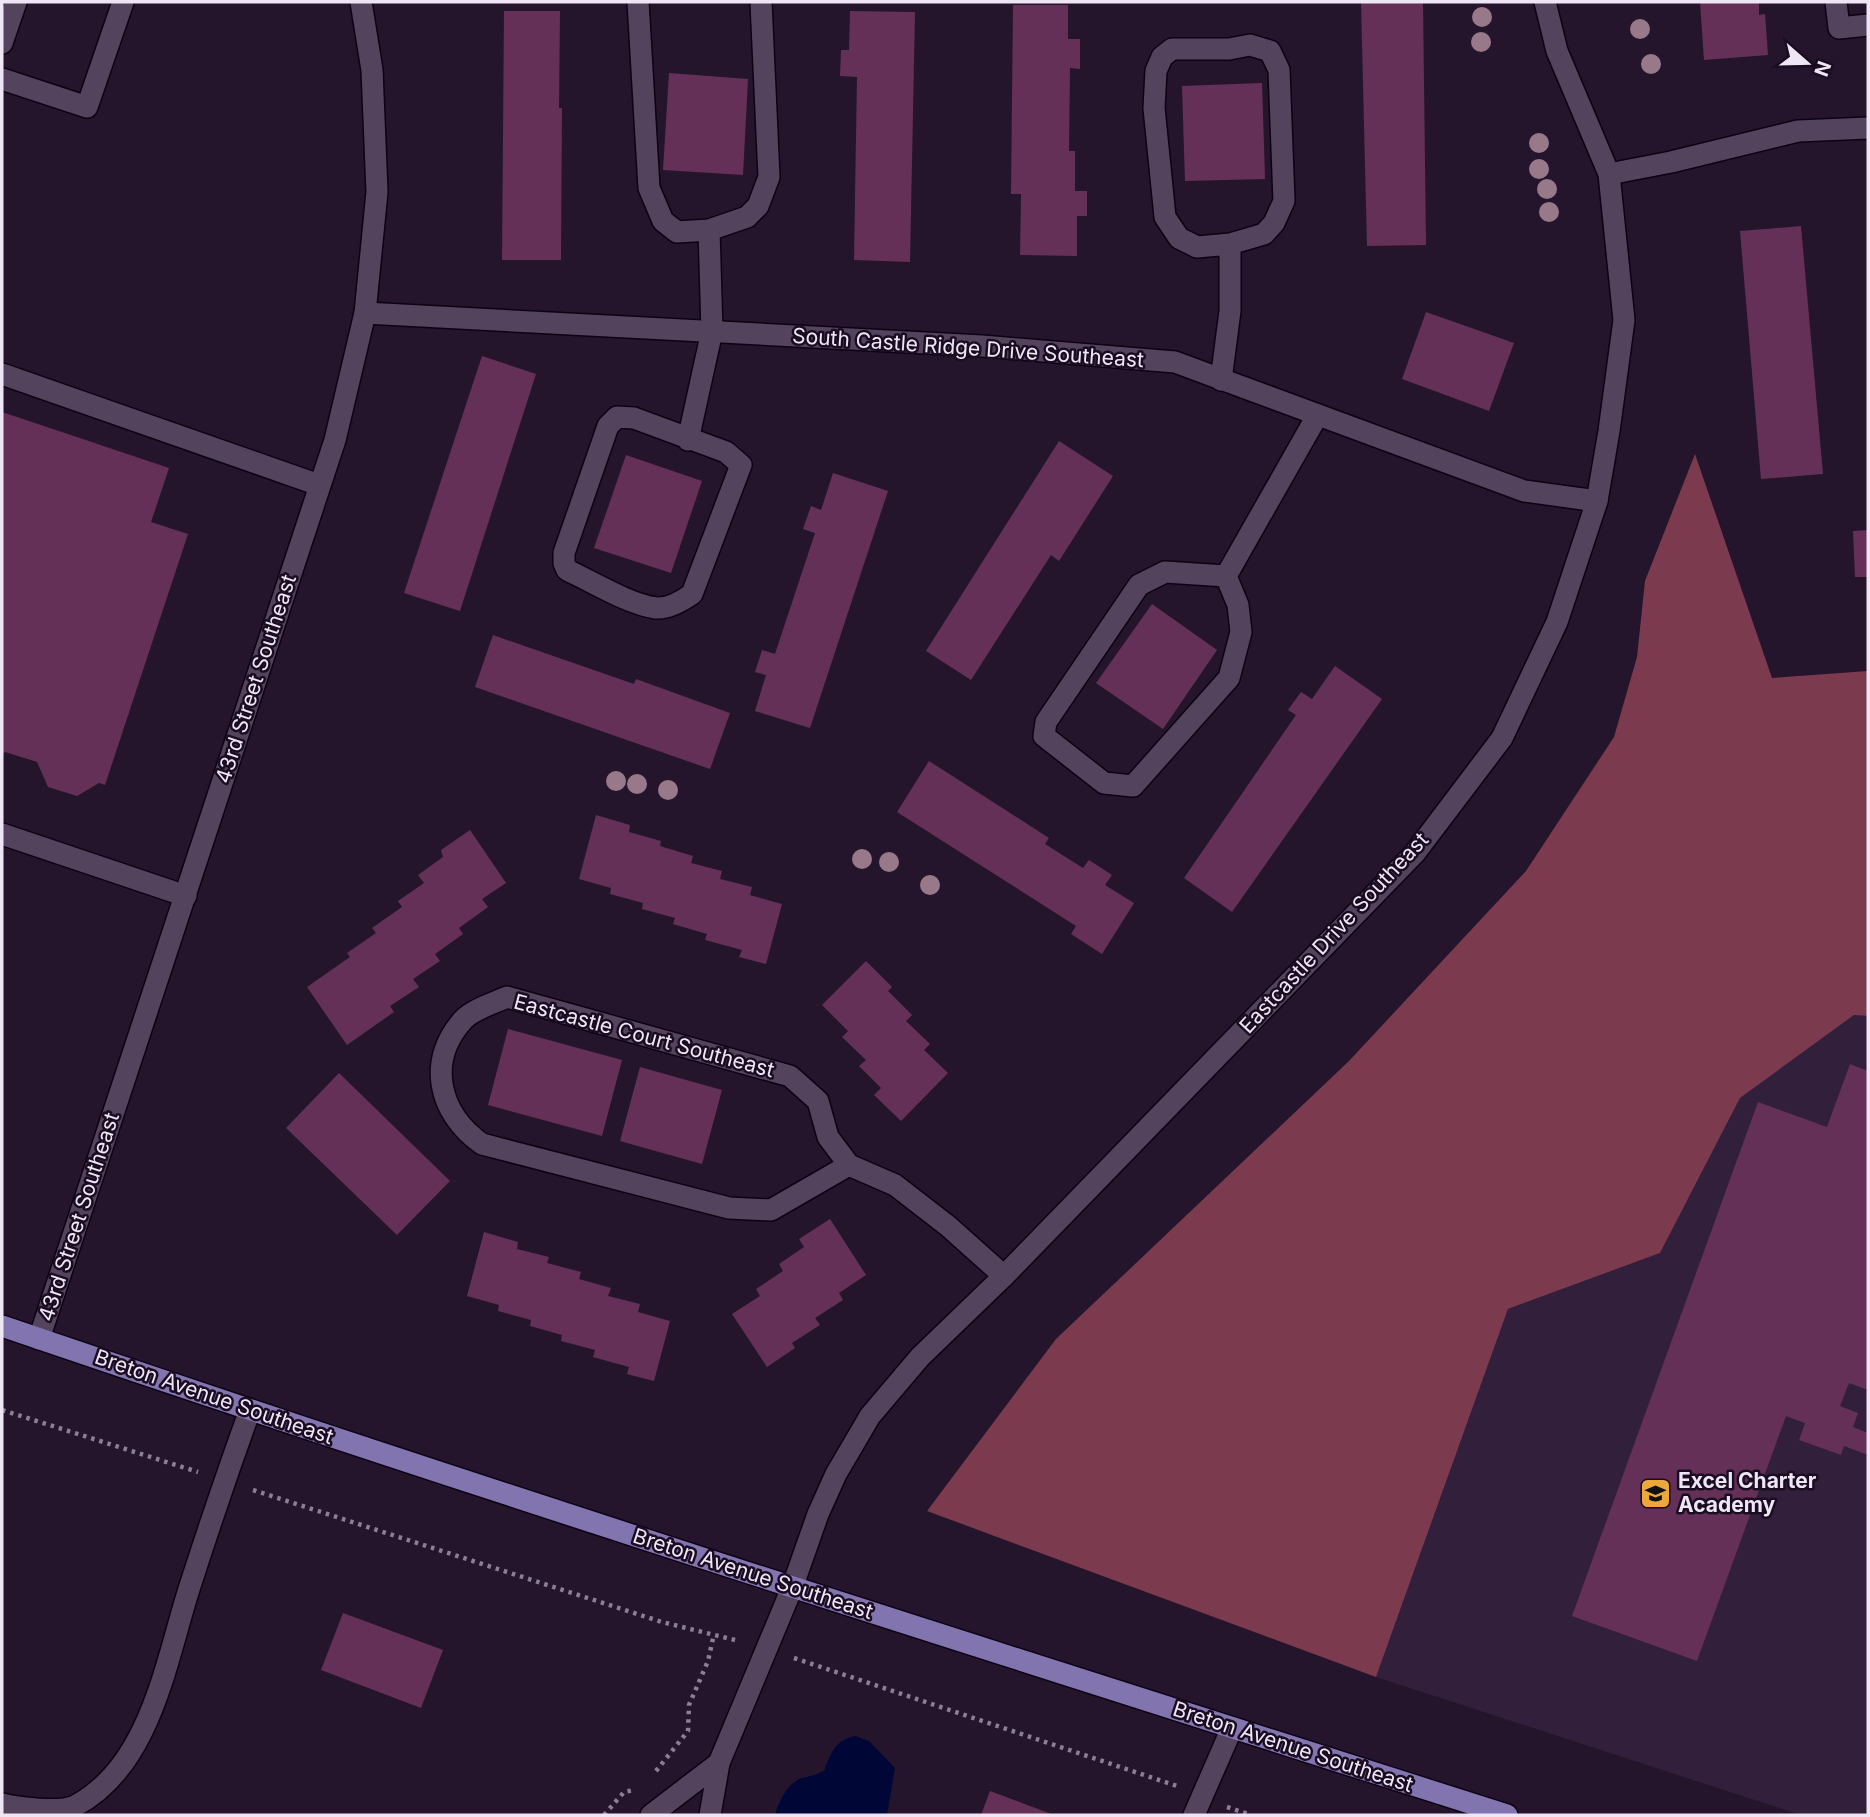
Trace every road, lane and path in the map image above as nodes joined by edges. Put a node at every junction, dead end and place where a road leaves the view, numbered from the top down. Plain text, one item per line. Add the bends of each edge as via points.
1 (16, 2) edge
2 (122, 2) edge
3 (361, 2) edge
4 (638, 2) edge
5 (761, 2) edge
6 (1545, 2) edge
7 (1836, 2) edge
8 (1868, 25) edge
9 (2, 43) edge
10 (2, 79) edge
11 (1868, 128) edge
12 (1609, 174) junction
13 (709, 230) junction
14 (1230, 244) junction
15 (365, 313) junction
16 (712, 331) junction
17 (2, 373) edge
18 (1222, 380) junction
19 (1317, 416) junction
20 (688, 440) junction
21 (319, 485) junction
22 (1597, 500) junction
23 (1226, 576) junction
24 (2, 834) edge
25 (186, 896) junction
26 (849, 1165) junction
27 (1004, 1276) junction
28 (2, 1326) edge
29 (40, 1339) junction
30 (2, 1410) edge
31 (250, 1410) junction
32 (224, 1481) junction
33 (792, 1588) junction
34 (714, 1634) junction
35 (767, 1649) junction
36 (1232, 1728) junction
37 (719, 1763) junction
38 (650, 1778) dead end
39 (643, 1788) dead end
40 (2, 1804) edge
41 (1197, 1806) edge
42 (604, 1815) edge
43 (651, 1815) edge
44 (710, 1815) edge
45 (1251, 1815) edge
46 (1507, 1815) edge

1 - 9 street
2 - 10 street via 87,107
3 - 15 street, 43rd Street Southeast via 372,70 377,192
4 - 13 street via 649,188 663,221 677,232
5 - 13 street via 769,177 758,206 747,217
6 - 12 street, Eastcastle Drive Southeast via 1557,51
7 - 8 street via 1839,29
11 - 12 street via 1798,131
12 - 22 street, Eastcastle Drive Southeast via 1624,320
13 - 16 street
14 - 14 street via 1264,234 1284,201 1279,70 1270,51 1250,45 1172,49 1162,57 1155,83 1165,218 1179,238 1197,247
14 - 18 street via 1230,311
15 - 16 street, South Castle Ridge Drive Southeast
15 - 21 street, 43rd Street Southeast via 335,440
16 - 18 street, South Castle Ridge Drive Southeast via 1175,362
16 - 20 street
17 - 21 street
18 - 19 street, South Castle Ridge Drive Southeast
19 - 22 street, South Castle Ridge Drive Southeast via 1524,491
19 - 23 street
20 - 20 street via 726,452 741,465 692,594 677,604 658,608 568,570 564,554 608,426 617,417 634,418
21 - 25 street, 43rd Street Southeast
22 - 27 street, Eastcastle Drive Southeast via 1557,622 1502,738 1423,842
23 - 23 street via 1238,605 1241,632 1229,678 1133,786 1104,783 1044,736 1046,722 1139,585 1165,572
24 - 25 street
25 - 29 street, 43rd Street Southeast
26 - 26 street, Eastcastle Court Southeast via 828,1137 818,1101 790,1076 507,997 466,1017 445,1045 440,1074 447,1103 465,1132 482,1144 729,1208 771,1210
26 - 27 street, Eastcastle Court Southeast via 895,1185
27 - 33 street, Eastcastle Drive Southeast via 920,1357 870,1416 836,1474
28 - 29 main road, Breton Avenue Southeast
29 - 31 main road, Breton Avenue Southeast
30 - 32 path
31 - 32 street
31 - 33 main road, Breton Avenue Southeast
32 - 34 path via 663,1622
32 - 40 street via 165,1674 134,1748 108,1782 73,1807 24,1810
33 - 35 street, Eastcastle Drive Southeast
33 - 36 main road, Breton Avenue Southeast
34 - 35 path
34 - 38 path via 689,1705 688,1731
35 - 37 street, Eastcastle Drive Southeast
35 - 41 path via 1161,1779
36 - 41 street
36 - 46 main road, Breton Avenue Southeast
37 - 43 street
37 - 44 street, Eastcastle Drive Southeast
39 - 42 path via 624,1792
41 - 45 path

